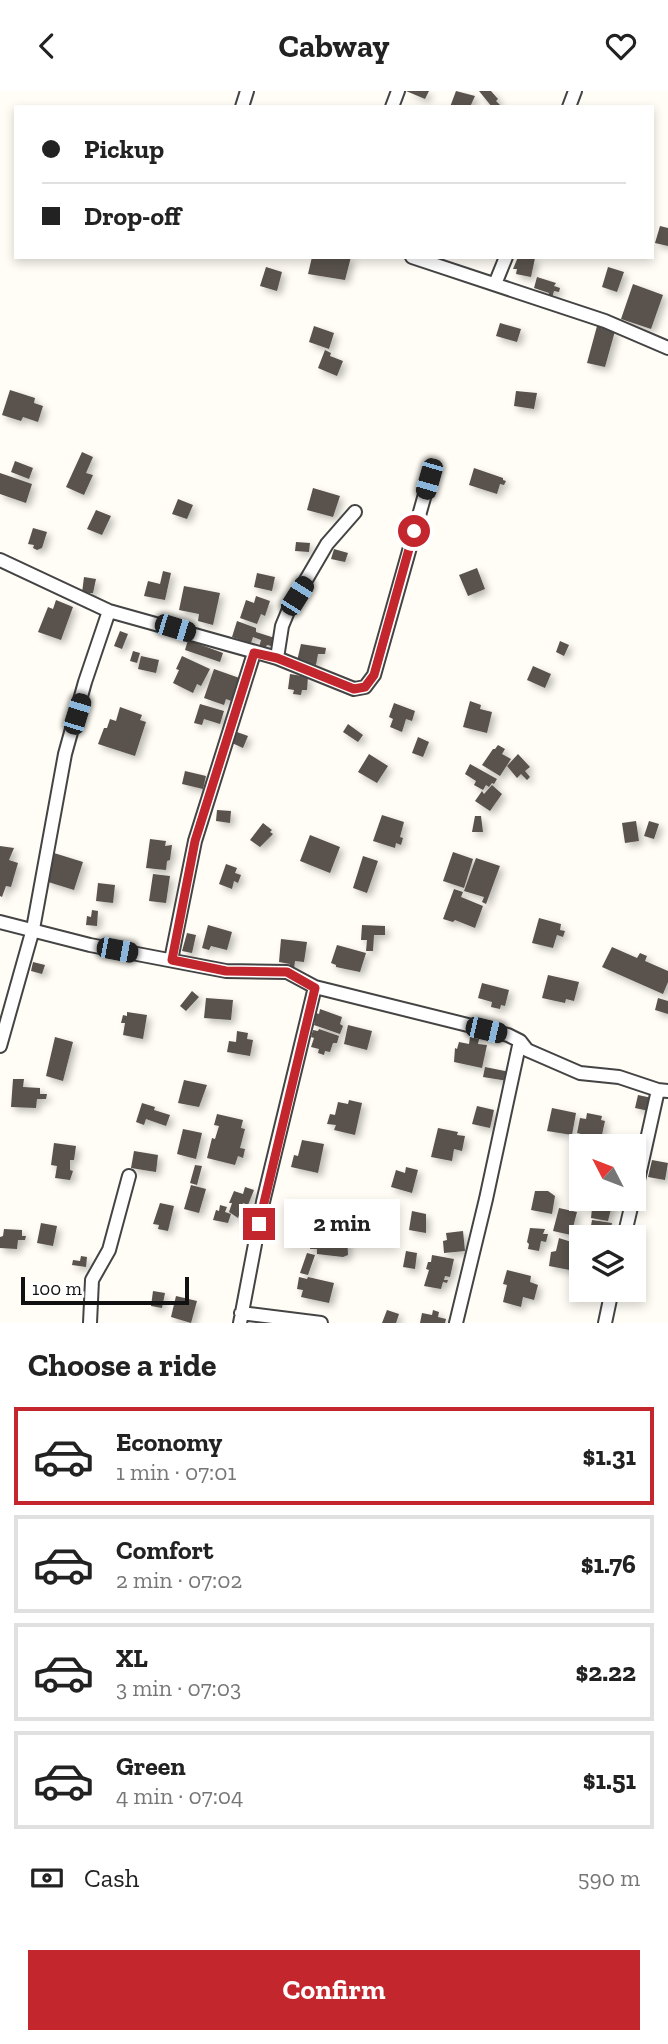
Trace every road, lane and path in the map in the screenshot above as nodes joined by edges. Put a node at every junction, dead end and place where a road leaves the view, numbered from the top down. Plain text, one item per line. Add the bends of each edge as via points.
1 (418, 259) edge
2 (505, 259) edge
3 (495, 284) junction
4 (668, 348) edge
5 (429, 479) dead end
6 (355, 512) dead end
7 (0, 560) edge
8 (109, 611) junction
9 (254, 653) junction
10 (277, 658) junction
11 (0, 922) edge
12 (33, 929) junction
13 (172, 960) junction
14 (315, 988) junction
15 (520, 1041) junction
16 (0, 1045) edge
17 (663, 1091) edge
18 (646, 1152) edge
19 (129, 1177) dead end
20 (609, 1302) edge
21 (240, 1318) edge
22 (90, 1323) edge
23 (321, 1323) edge
24 (456, 1323) edge
25 (605, 1323) edge

1 - 3 street
2 - 3 street
3 - 4 street
5 - 10 street via 374,675 365,687 354,689
6 - 10 street via 327,544 289,609
7 - 8 street
8 - 9 street
8 - 12 street via 65,754
9 - 10 street
9 - 13 street via 195,841
11 - 12 street
12 - 13 street
12 - 16 street
13 - 14 street via 226,971 287,972
14 - 15 street
14 - 21 street
15 - 17 street via 527,1050 580,1073 619,1077
15 - 24 street
17 - 18 street
19 - 22 street via 109,1250 92,1280
20 - 25 street
21 - 23 street

